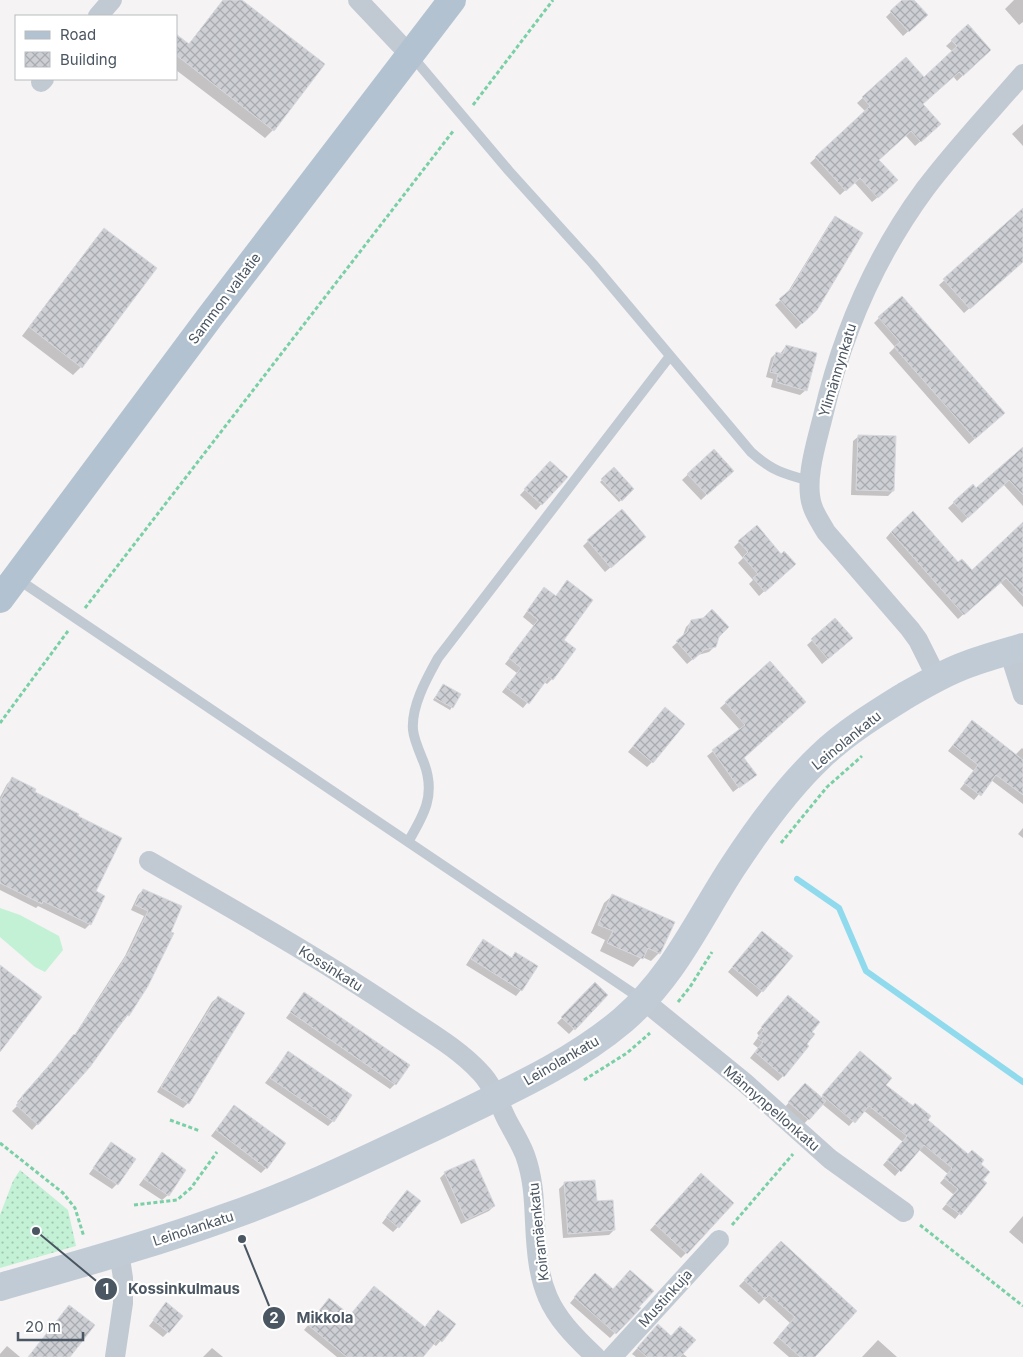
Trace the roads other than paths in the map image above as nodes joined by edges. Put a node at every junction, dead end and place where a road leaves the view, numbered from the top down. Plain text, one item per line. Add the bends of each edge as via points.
1 (112, 0) edge
2 (358, 0) edge
3 (452, 0) edge
4 (99, 15) edge
5 (410, 55) junction
6 (1023, 74) edge
7 (670, 356) junction
8 (810, 481) junction
9 (15, 578) junction
10 (0, 600) edge
11 (1016, 649) edge
12 (936, 678) junction
13 (1023, 696) edge
14 (408, 842) junction
15 (149, 861) dead end
16 (643, 1000) junction
17 (496, 1097) junction
18 (904, 1212) road end
19 (719, 1240) road end
20 (119, 1252) junction
21 (0, 1287) edge
22 (115, 1357) edge
23 (596, 1357) edge
24 (612, 1357) edge

1 - 4 street
2 - 5 street
3 - 5 main road, Sammon valtatie
5 - 7 lane
5 - 9 main road, Sammon valtatie
6 - 8 street, Ylimännynkatu via 925,189 906,216 869,283 836,366 818,434
7 - 8 lane via 751,452 774,470
7 - 14 lane via 438,658 421,687 413,730 428,775 429,796 422,818
8 - 12 street, Ylimännynkatu via 812,504 826,532 910,629
9 - 10 main road, Sammon valtatie
9 - 14 lane
11 - 12 street, Leinolankatu
11 - 13 street
12 - 16 street, Leinolankatu via 871,717 822,755 789,791 731,869 673,965
14 - 16 lane
15 - 17 street, Kossinkatu via 311,955 406,1017 481,1072
16 - 17 street, Leinolankatu via 627,1017 585,1049
16 - 18 street, Männynpellonkatu via 744,1082 830,1159
17 - 20 street, Leinolankatu via 295,1190 228,1217
17 - 23 street, Koiramäenkatu via 525,1155 534,1184 536,1248 546,1295 560,1320
19 - 24 street, Mustinkuja
20 - 21 street, Leinolankatu
20 - 22 street via 123,1304

